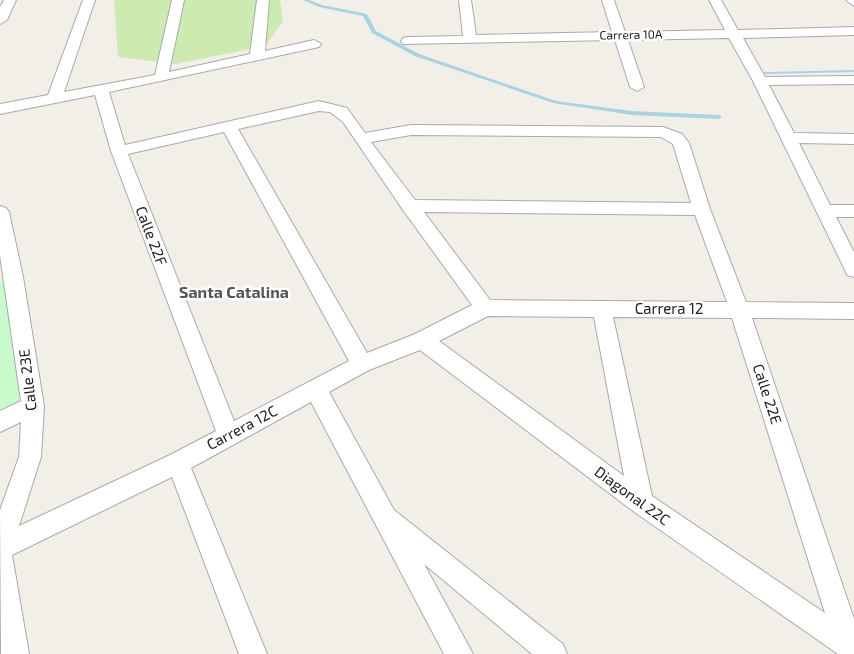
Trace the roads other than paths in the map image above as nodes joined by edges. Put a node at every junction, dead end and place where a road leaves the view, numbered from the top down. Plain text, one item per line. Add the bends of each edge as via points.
1 (10, 0) edge
2 (89, 0) edge
3 (178, 0) edge
4 (263, 0) edge
5 (465, 0) edge
6 (608, 0) edge
7 (714, 0) edge
8 (0, 20) edge
9 (854, 31) edge
10 (733, 32) junction
11 (620, 36) junction
12 (470, 39) junction
13 (408, 40) dead end
14 (314, 44) dead end
15 (257, 57) junction
16 (161, 78) junction
17 (854, 80) edge
18 (760, 81) junction
19 (637, 87) dead end
20 (101, 90) junction
21 (54, 98) junction
22 (0, 109) edge
23 (228, 125) junction
24 (789, 138) junction
25 (854, 139) edge
26 (361, 140) junction
27 (119, 151) junction
28 (409, 206) junction
29 (701, 210) junction
30 (825, 211) junction
31 (0, 212) edge
32 (854, 212) edge
33 (854, 270) edge
34 (485, 308) junction
35 (602, 309) junction
36 (739, 310) junction
37 (854, 311) edge
38 (422, 340) junction
39 (362, 364) junction
40 (316, 390) junction
41 (34, 406) junction
42 (0, 422) edge
43 (228, 434) junction
44 (178, 463) junction
45 (641, 503) junction
46 (384, 515) junction
47 (0, 546) edge
48 (0, 557) edge
49 (850, 649) edge
50 (15, 654) edge
51 (253, 654) edge
52 (459, 654) edge
53 (553, 654) edge

1 - 8 street
2 - 21 street
3 - 16 street
4 - 15 street
5 - 12 street
6 - 11 street
7 - 10 street
9 - 10 street, Carrera 10A
10 - 11 street, Carrera 10A
10 - 18 street
11 - 12 street, Carrera 10A
11 - 19 street
12 - 13 street, Carrera 10A
14 - 15 street
15 - 16 street
16 - 20 street
17 - 18 street
18 - 24 street
20 - 21 street
20 - 27 street, Calle 22F
21 - 22 street
23 - 26 street via 330,106 344,112
23 - 27 street
23 - 39 street
24 - 25 street
24 - 30 street
26 - 28 street
26 - 29 street, Calle 22E via 411,130 663,132 676,137 681,143
27 - 43 street, Calle 22F
28 - 29 street
28 - 34 street
29 - 36 street, Calle 22E
30 - 32 street
30 - 33 street
31 - 41 street, Calle 23E via 14,277
34 - 35 street, Carrera 12
34 - 38 street, Carrera 12C
35 - 36 street, Carrera 12
35 - 45 street
36 - 37 street, Carrera 12
36 - 49 street, Calle 22E
38 - 39 street, Carrera 12C
38 - 45 street, Diagonal 22C
39 - 40 street, Carrera 12C
40 - 43 street, Carrera 12C
40 - 46 street
41 - 42 street
41 - 47 street, Calle 23E via 30,457
43 - 44 street, Carrera 12C
44 - 47 street, Carrera 12C
44 - 51 street
45 - 49 street, Diagonal 22C
46 - 52 street
46 - 53 street
48 - 50 street

